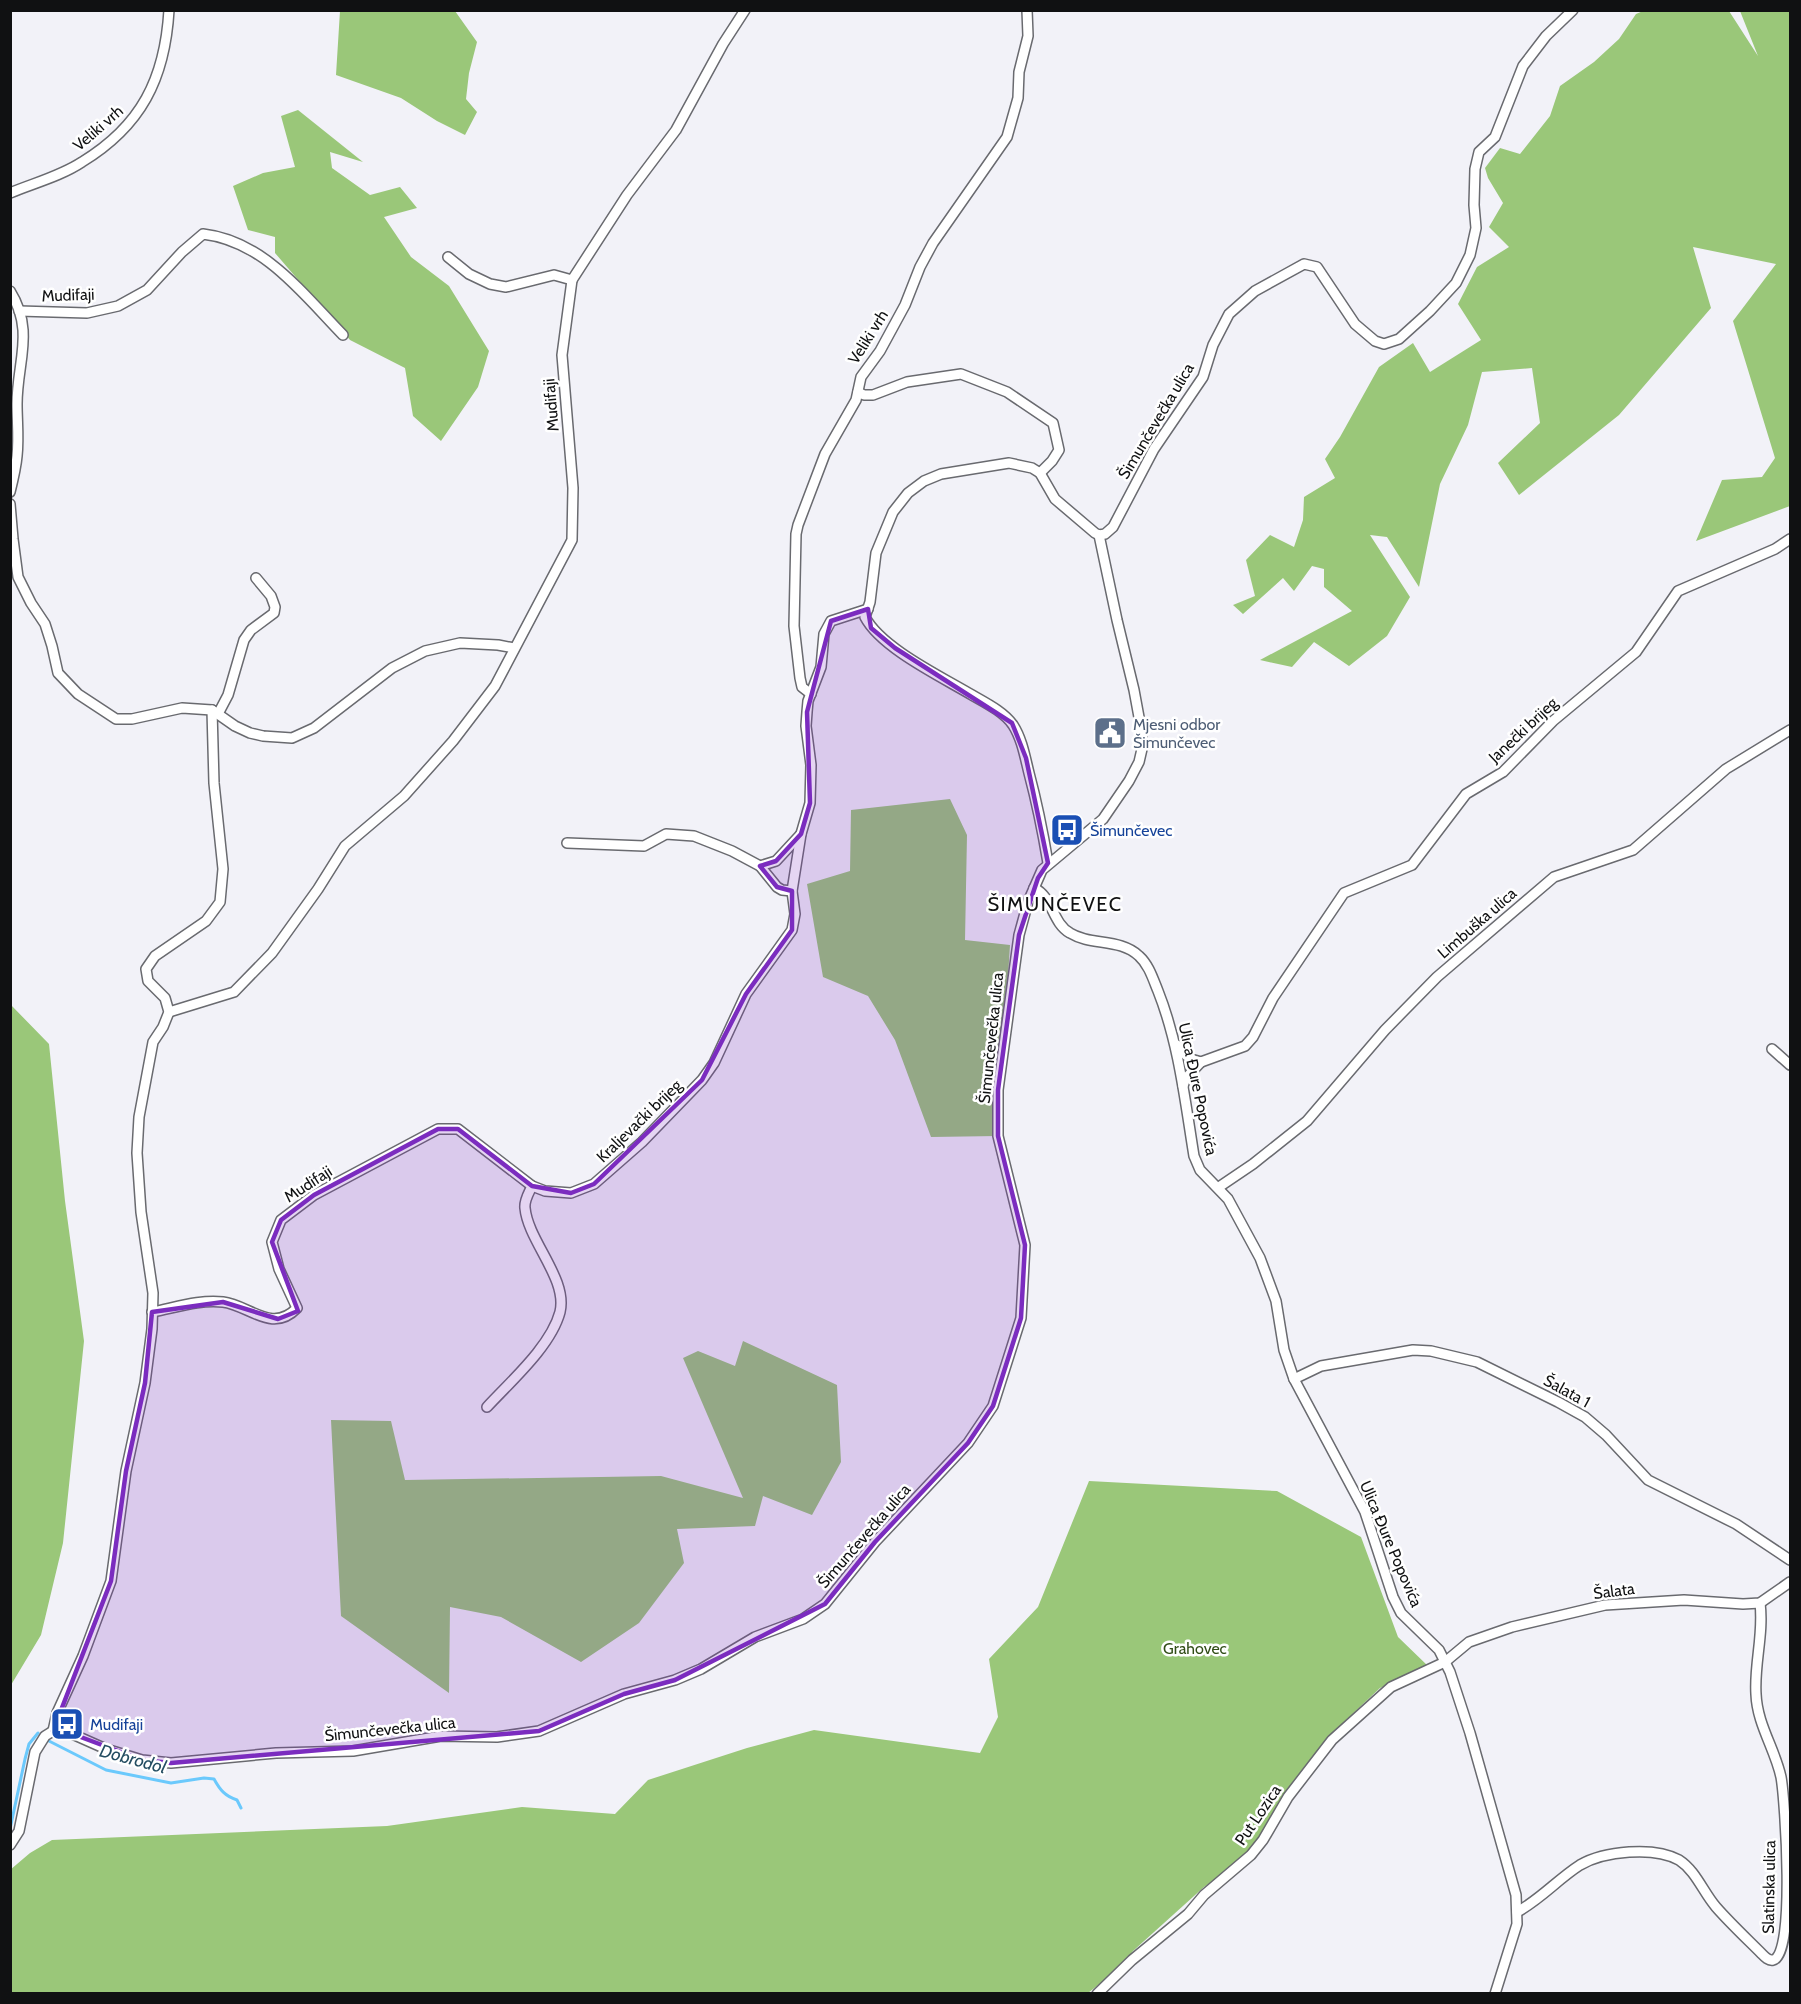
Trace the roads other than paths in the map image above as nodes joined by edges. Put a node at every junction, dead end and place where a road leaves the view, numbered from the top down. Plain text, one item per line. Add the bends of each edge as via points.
1 (169, 10) edge
2 (745, 10) edge
3 (1027, 10) edge
4 (1573, 10) edge
5 (10, 193) edge
6 (448, 256) dead end
7 (572, 280) junction
8 (10, 291) edge
9 (19, 311) junction
10 (342, 334) dead end
11 (858, 392) junction
12 (1040, 473) junction
13 (10, 492) edge
14 (10, 504) edge
15 (1099, 536) junction
16 (1791, 539) edge
17 (256, 578) dead end
18 (868, 609) junction
19 (514, 648) junction
20 (811, 694) junction
21 (215, 712) junction
22 (1791, 730) edge
23 (801, 834) junction
24 (567, 843) dead end
25 (1048, 863) junction
26 (760, 866) junction
27 (1034, 888) junction
28 (792, 891) junction
29 (168, 1011) junction
30 (1176, 1044) junction
31 (1772, 1049) dead end
32 (1201, 1062) junction
33 (1791, 1065) edge
34 (1182, 1087) junction
35 (532, 1186) junction
36 (1219, 1187) junction
37 (152, 1312) junction
38 (1294, 1379) junction
39 (487, 1407) dead end
40 (1791, 1560) edge
41 (1791, 1582) edge
42 (1760, 1604) junction
43 (1445, 1662) junction
44 (53, 1731) junction
45 (10, 1845) edge
46 (1517, 1912) junction
47 (1097, 1994) edge
48 (1496, 1994) edge

1 - 5 street, Veliki vrh via 164,59 145,104 131,123 81,163
2 - 7 street via 676,130 627,195
3 - 11 street, Veliki vrh via 1028,36 1007,137 929,251 905,305 861,377
4 - 15 street, Šimunčevečka ulica via 1523,66 1496,136 1479,152 1475,170 1476,228 1470,255 1456,283 1399,339 1384,344 1355,324 1317,267 1304,264 1255,291 1229,314 1203,377 1155,449 1113,527
6 - 7 street via 469,274 490,284 506,287 554,275
7 - 19 street, Mudifaji via 562,355 573,488 572,540
8 - 9 street, Mudifaji
9 - 10 street, Mudifaji via 87,313 118,306 147,290 203,234 221,236 280,269
9 - 13 street, Mudifaji via 24,354 17,403 17,456
11 - 12 street via 873,395 907,382 961,374 1007,392 1053,423 1059,450
11 - 20 street, Veliki vrh via 825,454 796,534 794,626 802,687
12 - 15 street via 1055,499
12 - 18 street via 1009,463 941,474 908,493 893,512 876,553
14 - 21 street via 18,577 45,624 58,673 78,694 116,719 182,708
15 - 25 street, Šimunčevečka ulica via 1134,690 1142,749 1129,781 1103,819
16 - 32 street, Janečki brijeg via 1678,591 1636,652 1553,721 1503,772 1466,794 1412,865 1344,892 1273,999 1253,1037 1245,1046
17 - 21 street via 271,596 274,613 244,640 228,695
18 - 20 street, Kraljevački brijeg via 831,621 824,634 821,667
18 - 25 street via 865,617 871,628 895,648 987,703 1012,723 1026,758
19 - 21 street via 460,643 425,651 392,668 314,728 292,738 250,733
19 - 29 street, Mudifaji via 495,686 453,741 404,796 345,846 272,953 234,992
20 - 23 street, Kraljevački brijeg via 806,726 810,803
21 - 29 street via 214,783 223,869 220,902 206,921 155,956 146,969 148,981 165,998
22 - 36 street, Limbuška ulica via 1726,769 1633,850 1554,877 1437,977 1385,1030 1307,1122
23 - 26 street, Kraljevački brijeg via 776,861
23 - 28 street, Kraljevački brijeg
24 - 26 street via 644,846 666,834 694,836
25 - 27 street, Šimunčevečka ulica
26 - 28 street via 777,887
27 - 30 street, Ulica Đure Popovića via 1045,896 1055,918 1071,934 1123,945 1138,955 1150,970
27 - 44 street, Šimunčevečka ulica via 1019,935 998,1090 998,1136 1025,1245 1021,1318 993,1406 968,1443 875,1542 825,1604 803,1619 755,1637 701,1669 624,1694 539,1731 497,1737 441,1736 352,1751 276,1753 171,1763 142,1760 70,1733
28 - 35 street, Kraljevački brijeg via 792,930 746,994 702,1080 642,1142 594,1184 571,1193
29 - 37 street via 148,1060 138,1135 141,1212 153,1293
30 - 32 street via 1185,1056
30 - 34 street, Ulica Đure Popovića
31 - 33 street
32 - 34 street
34 - 36 street, Ulica Đure Popovića via 1194,1156 1200,1170
35 - 37 street, Mudifaji via 458,1129 438,1129 314,1195 282,1220 272,1242 279,1269 297,1308 292,1314 278,1319 261,1317 223,1302
35 - 39 street via 525,1208 556,1281 562,1299 560,1312 542,1346
36 - 38 street, Ulica Đure Popovića via 1260,1258 1276,1301 1284,1350
37 - 44 street via 145,1383 126,1471 111,1581
38 - 40 street, Šalata 1 via 1321,1366 1413,1350 1477,1362 1585,1418 1648,1480 1736,1524
38 - 43 street, Ulica Đure Popovića via 1365,1512 1401,1613 1439,1650
41 - 42 street
42 - 43 street, Šalata via 1684,1600 1605,1605 1480,1638
42 - 46 street, Slatinska ulica via 1756,1694 1760,1721 1780,1777 1785,1814 1785,1930 1778,1957 1769,1960 1761,1953 1718,1909 1679,1860 1657,1852 1608,1854 1582,1864
43 - 46 street via 1470,1732 1512,1877
43 - 47 street, Put Lozica via 1391,1687 1339,1733 1287,1797 1251,1855
44 - 45 street via 35,1752 19,1831
46 - 48 street

